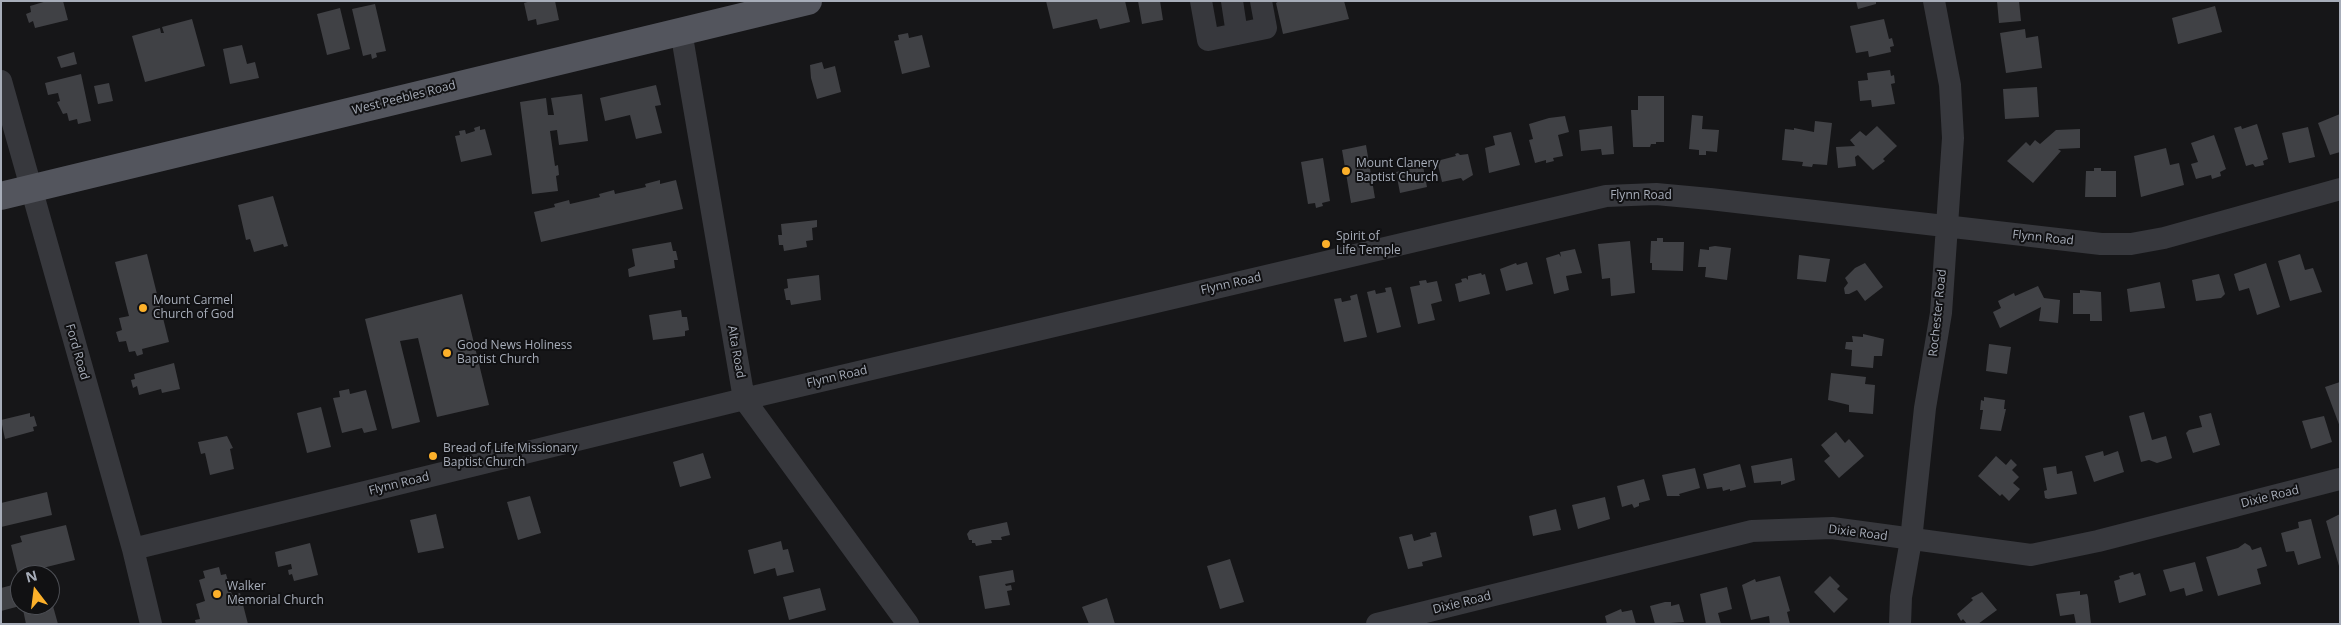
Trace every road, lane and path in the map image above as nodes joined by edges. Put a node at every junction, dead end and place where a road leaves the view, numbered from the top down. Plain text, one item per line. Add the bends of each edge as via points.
1 (808, 1) edge
2 (1201, 1) edge
3 (1232, 1) edge
4 (1261, 1) edge
5 (1934, 1) edge
6 (681, 31) junction
7 (1237, 34) junction
8 (1, 81) edge
9 (30, 189) junction
10 (2340, 189) edge
11 (1, 196) edge
12 (1946, 227) junction
13 (744, 399) junction
14 (2340, 479) edge
15 (1911, 540) junction
16 (133, 549) junction
17 (151, 624) edge
18 (908, 624) edge
19 (1377, 624) edge
20 (1900, 624) edge

1 - 6 main road, West Peebles Road
2 - 7 street via 1208,40
3 - 7 street
4 - 7 street via 1266,28
5 - 12 street, Rochester Road via 1951,94 1953,138
6 - 9 main road, West Peebles Road
6 - 13 street, Alta Road
8 - 9 street, Ford Road
9 - 11 main road, West Peebles Road
9 - 16 street, Ford Road
10 - 12 street, Flynn Road via 2164,238 2131,244 2101,244
12 - 13 street, Flynn Road via 1701,198 1656,194 1606,196
12 - 15 street, Rochester Road via 1941,313 1925,408
13 - 16 street, Flynn Road
13 - 18 street, Alta Road
14 - 15 street, Dixie Road via 2031,555
15 - 19 street, Dixie Road via 1832,528 1752,531
15 - 20 street, Rochester Road via 1901,597
16 - 17 street, Ford Road

